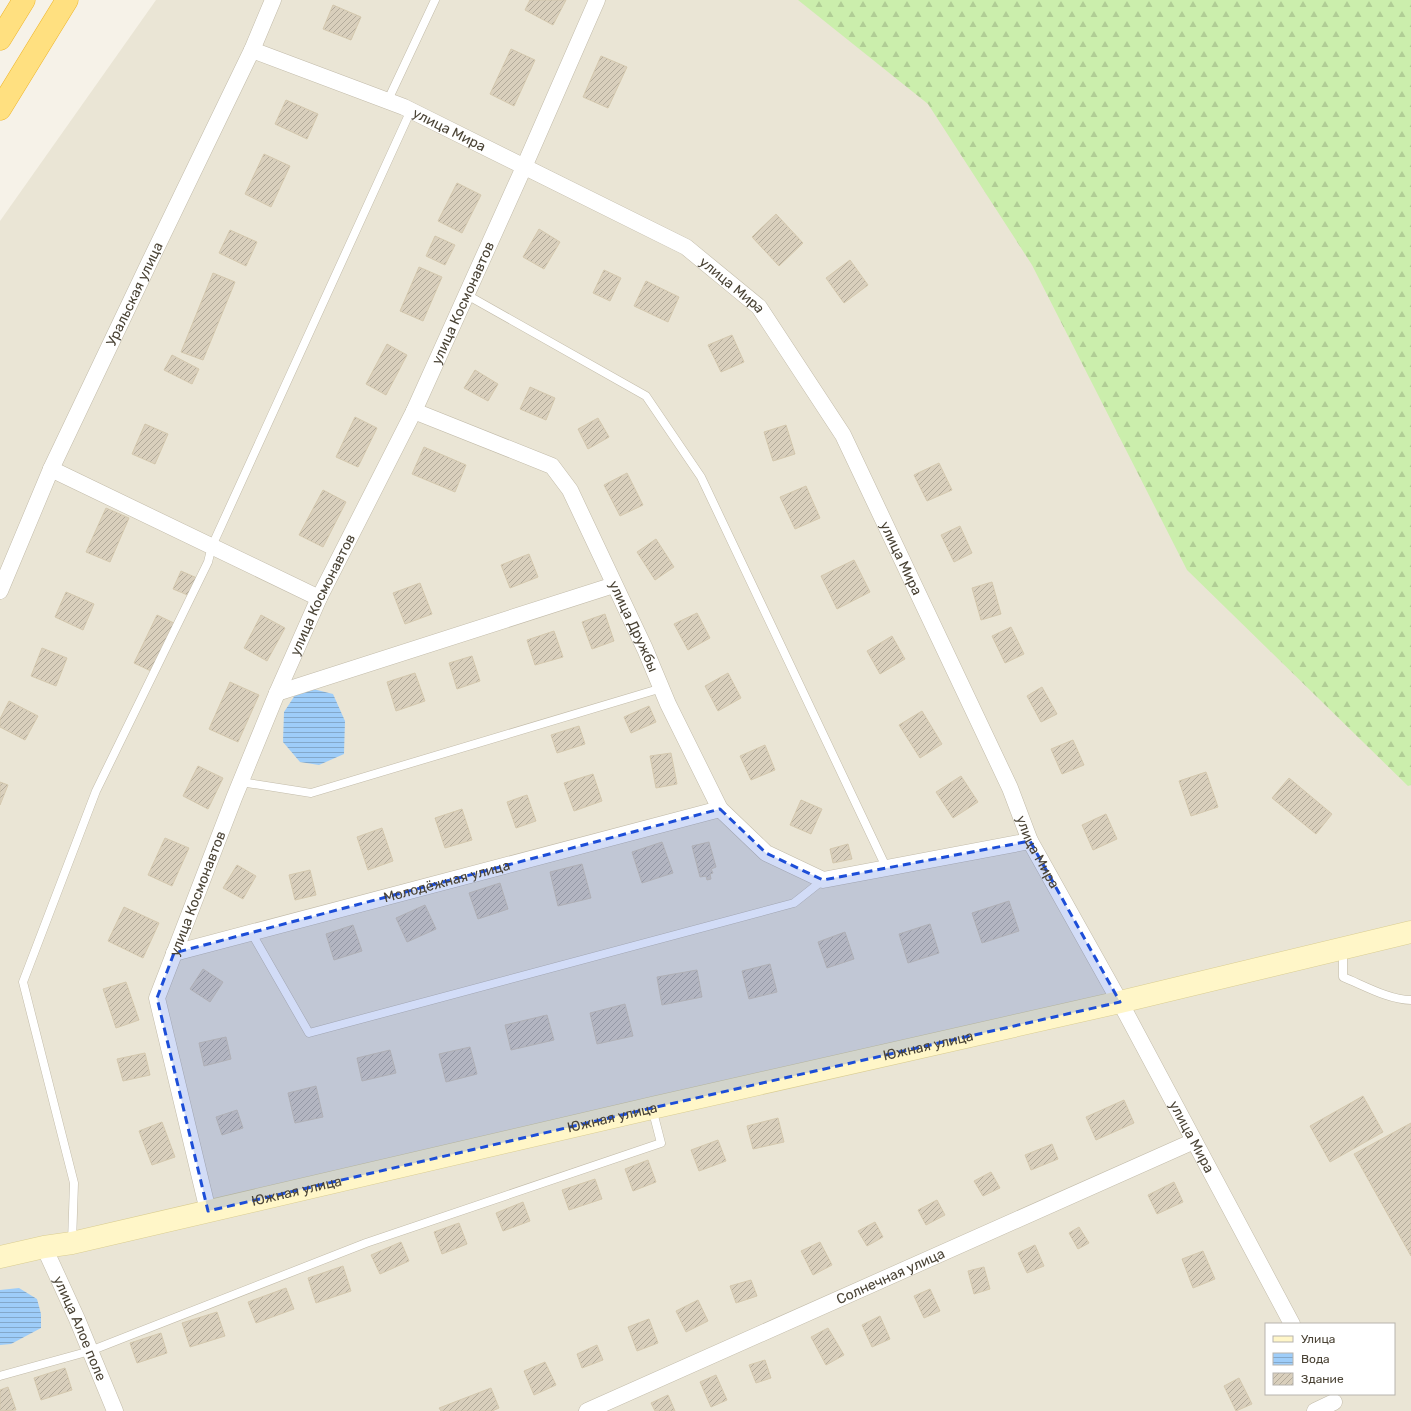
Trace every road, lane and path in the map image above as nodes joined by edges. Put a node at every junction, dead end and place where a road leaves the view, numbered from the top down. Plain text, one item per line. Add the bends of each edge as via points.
1 (24, 0) edge
2 (67, 0) edge
3 (273, 0) edge
4 (435, 0) edge
5 (597, 0) edge
6 (0, 39) edge
7 (37, 50) junction
8 (252, 50) junction
9 (388, 100) junction
10 (0, 109) edge
11 (411, 110) junction
12 (0, 125) edge
13 (524, 167) junction
14 (467, 295) junction
15 (414, 411) junction
16 (51, 469) junction
17 (212, 546) junction
18 (614, 585) junction
19 (0, 591) edge
20 (319, 598) junction
21 (662, 688) junction
22 (277, 693) junction
23 (241, 782) junction
24 (720, 809) junction
25 (1030, 840) junction
26 (886, 867) junction
27 (823, 880) junction
28 (251, 932) junction
29 (1411, 932) edge
30 (1342, 948) junction
31 (174, 953) junction
32 (1411, 1000) edge
33 (1120, 1002) junction
34 (652, 1108) junction
35 (1194, 1141) junction
36 (208, 1211) junction
37 (72, 1243) junction
38 (44, 1247) junction
39 (0, 1257) edge
40 (1291, 1323) edge
41 (90, 1351) junction
42 (0, 1376) edge
43 (1334, 1402) edge
44 (115, 1411) edge
45 (586, 1411) edge
46 (1315, 1411) edge

1 - 6 highway
2 - 7 highway
3 - 8 street, Уральская улица
4 - 9 lane
5 - 13 street, улица Космонавтов
7 - 10 highway
7 - 12 highway
8 - 9 street, улица Мира
8 - 16 street, Уральская улица
9 - 11 street, улица Мира
11 - 13 street, улица Мира
11 - 17 lane
13 - 14 street, улица Космонавтов
13 - 25 street, улица Мира via 686,246 759,307 843,436 1010,788
14 - 15 street, улица Космонавтов
14 - 26 lane via 646,396 701,477
15 - 18 street, улица Дружбы via 552,466 570,490
15 - 20 street, улица Космонавтов
16 - 17 street
16 - 19 street, Уральская улица
17 - 20 street
17 - 37 lane via 208,562 96,791 23,982 74,1183
18 - 21 street, улица Дружбы
18 - 22 street
20 - 22 street, улица Космонавтов
21 - 23 lane via 311,793
21 - 24 street, улица Дружбы
22 - 23 street, улица Космонавтов
23 - 31 street, улица Космонавтов
24 - 27 street, улица Дружбы via 766,853
24 - 28 street, Молодёжная улица
25 - 26 street
25 - 33 street, улица Мира
26 - 27 street
27 - 28 lane via 794,903 309,1033
28 - 31 street, Молодёжная улица
29 - 30 main road, Южная улица
30 - 32 lane via 1343,977 1391,997
30 - 33 main road, Южная улица
31 - 36 street, улица Космонавтов via 157,998
33 - 34 main road, Южная улица
33 - 35 street, улица Мира
34 - 36 main road, Южная улица
34 - 41 lane via 661,1143 366,1244
35 - 40 street, улица Мира
35 - 45 street, Солнечная улица
36 - 37 main road, Южная улица
37 - 38 main road, Южная улица
38 - 39 main road, Южная улица
38 - 41 street, улица Алое поле
41 - 42 lane
41 - 44 street, улица Алое поле
43 - 46 street

